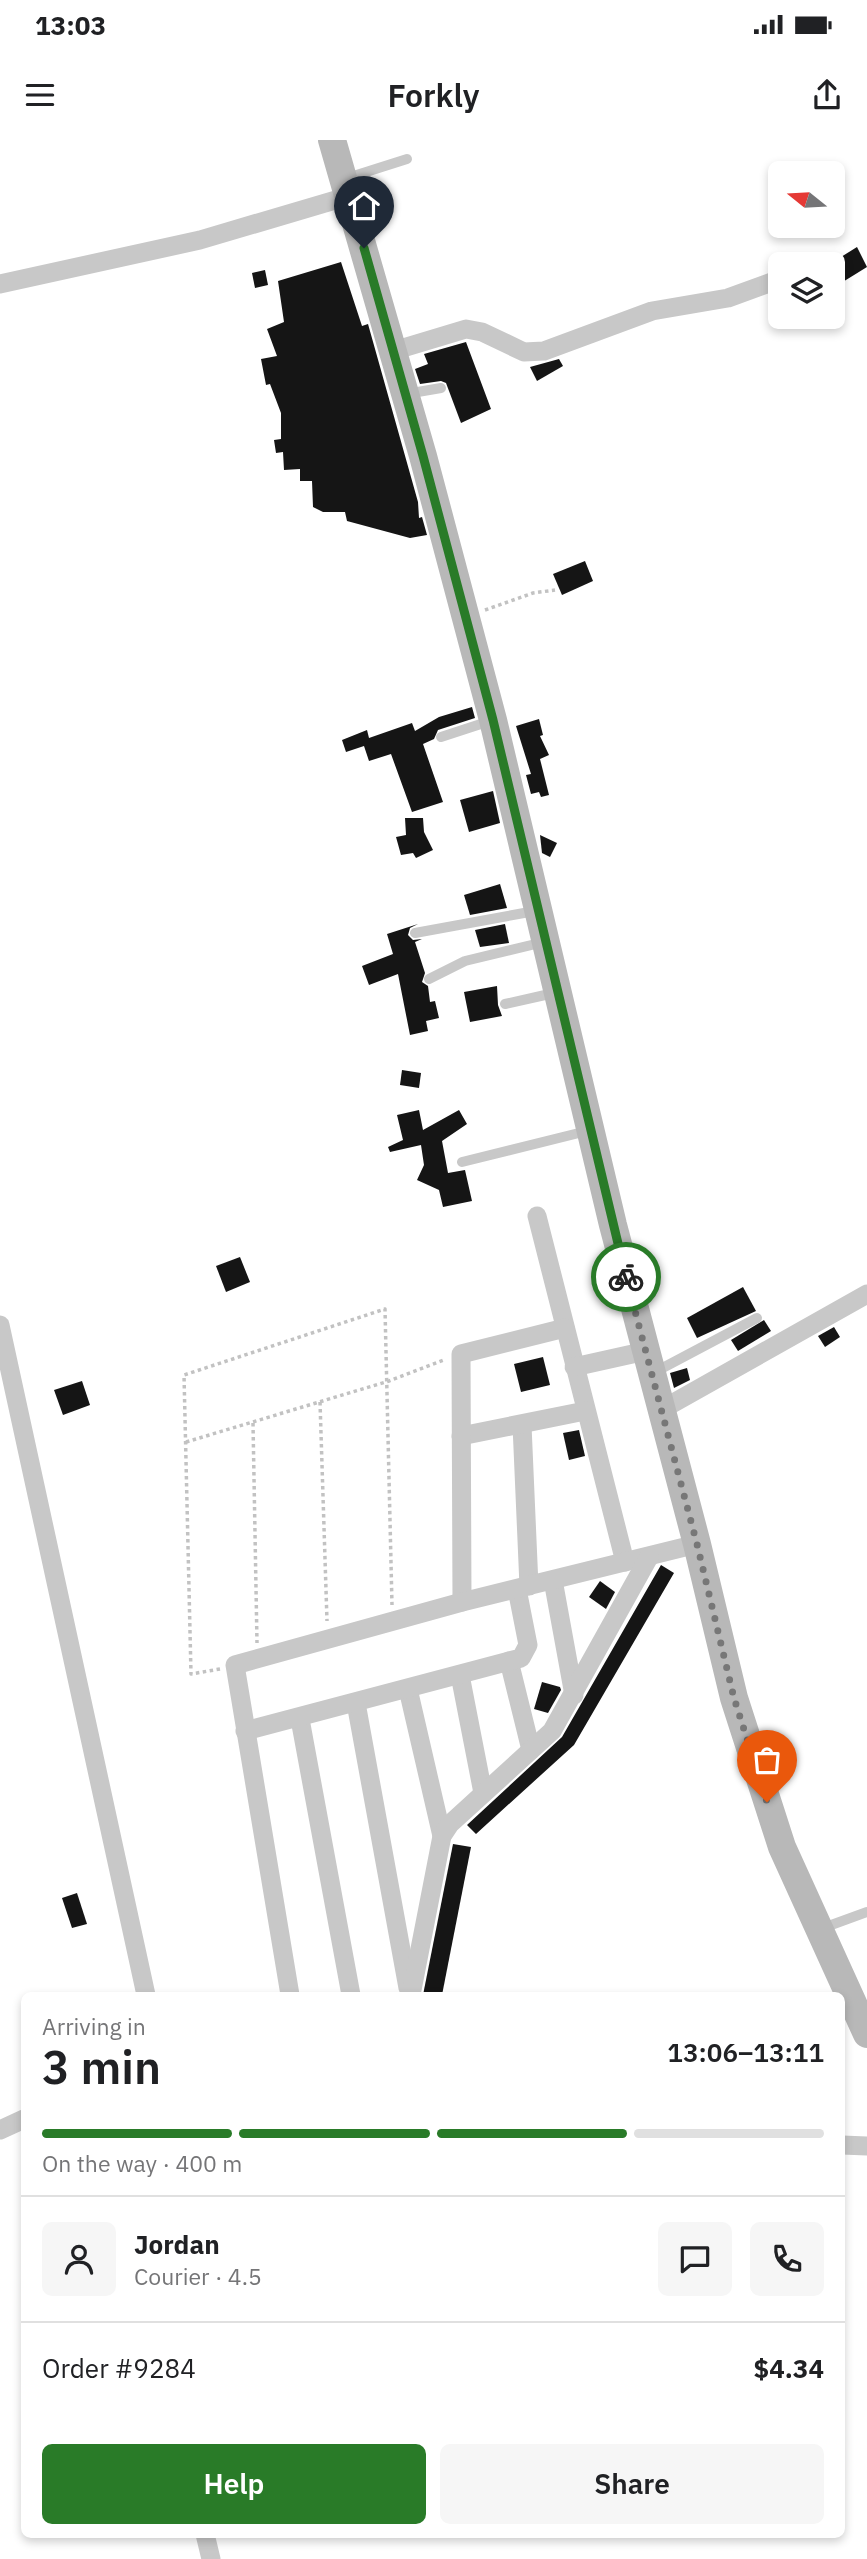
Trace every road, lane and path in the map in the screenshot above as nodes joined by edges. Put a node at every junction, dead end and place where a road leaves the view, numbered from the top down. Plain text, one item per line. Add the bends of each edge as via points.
1 (332, 140) edge
2 (407, 159) dead end
3 (346, 188) junction
4 (768, 283) edge
5 (0, 284) edge
6 (393, 351) junction
7 (441, 387) dead end
8 (405, 394) junction
9 (555, 590) dead end
10 (466, 617) junction
11 (493, 720) junction
12 (441, 737) dead end
13 (538, 910) junction
14 (415, 933) dead end
15 (546, 942) junction
16 (429, 979) dead end
17 (558, 992) junction
18 (505, 1004) dead end
19 (590, 1131) junction
20 (462, 1162) dead end
21 (537, 1216) dead end
22 (867, 1294) edge
23 (757, 1318) dead end
24 (0, 1325) edge
25 (565, 1328) junction
26 (461, 1354) junction
27 (649, 1363) junction
28 (574, 1367) junction
29 (388, 1381) junction
30 (320, 1402) junction
31 (661, 1410) junction
32 (585, 1411) junction
33 (253, 1422) junction
34 (522, 1425) junction
35 (461, 1436) junction
36 (186, 1442) junction
37 (697, 1544) junction
38 (649, 1557) junction
39 (625, 1562) junction
40 (553, 1580) junction
41 (523, 1587) junction
42 (462, 1602) junction
43 (393, 1621) junction
44 (328, 1640) junction
45 (258, 1659) junction
46 (509, 1661) junction
47 (235, 1665) junction
48 (460, 1675) junction
49 (408, 1689) junction
50 (574, 1695) junction
51 (356, 1703) junction
52 (300, 1719) junction
53 (245, 1731) junction
54 (531, 1750) junction
55 (483, 1793) junction
56 (442, 1836) junction
57 (867, 1912) edge
58 (819, 1929) junction
59 (145, 1992) edge
60 (289, 1992) edge
61 (350, 1992) edge
62 (409, 1992) edge
63 (411, 1992) edge
64 (867, 2034) edge
65 (21, 2120) edge
66 (0, 2130) edge
67 (845, 2146) edge
68 (867, 2146) edge
69 (206, 2538) edge
70 (211, 2559) edge

1 - 3 street
2 - 3 lane
3 - 5 street via 201,240
3 - 6 street
4 - 6 street via 728,298 652,311 544,351 524,352 482,332 466,330
6 - 8 street
7 - 8 lane
8 - 10 street
9 - 10 path via 533,593
10 - 11 street
11 - 12 lane
11 - 13 street
13 - 14 lane
13 - 15 street
15 - 16 lane via 465,961
15 - 17 street
17 - 18 lane
17 - 19 street
19 - 20 lane
19 - 27 street
21 - 25 street
22 - 31 street
23 - 27 lane
24 - 59 street
25 - 26 street
25 - 28 street
26 - 29 path
26 - 35 street
27 - 28 street
27 - 31 street
28 - 32 street
29 - 30 path
29 - 36 path via 386,1309 184,1375
29 - 43 path
30 - 33 path
30 - 44 path
31 - 37 street
32 - 34 street
32 - 39 street
33 - 36 path
33 - 45 path
34 - 35 street
34 - 41 street
35 - 42 street
36 - 47 path via 191,1674
37 - 38 street
37 - 58 street via 734,1698 759,1779 782,1847
38 - 39 street
38 - 50 street
39 - 40 street
40 - 41 street
40 - 50 street
41 - 42 street
41 - 46 street via 528,1645 521,1658
42 - 43 street
43 - 44 street
44 - 45 street
45 - 47 street
46 - 48 street
46 - 54 street
47 - 53 street
48 - 49 street
48 - 55 street
49 - 51 street
49 - 56 street
50 - 54 street via 552,1731
51 - 52 street
51 - 62 street
52 - 53 street
52 - 61 street
53 - 60 street
54 - 55 street
55 - 56 street
56 - 63 street
57 - 58 lane
58 - 64 street
65 - 66 street
67 - 68 street
69 - 70 street

